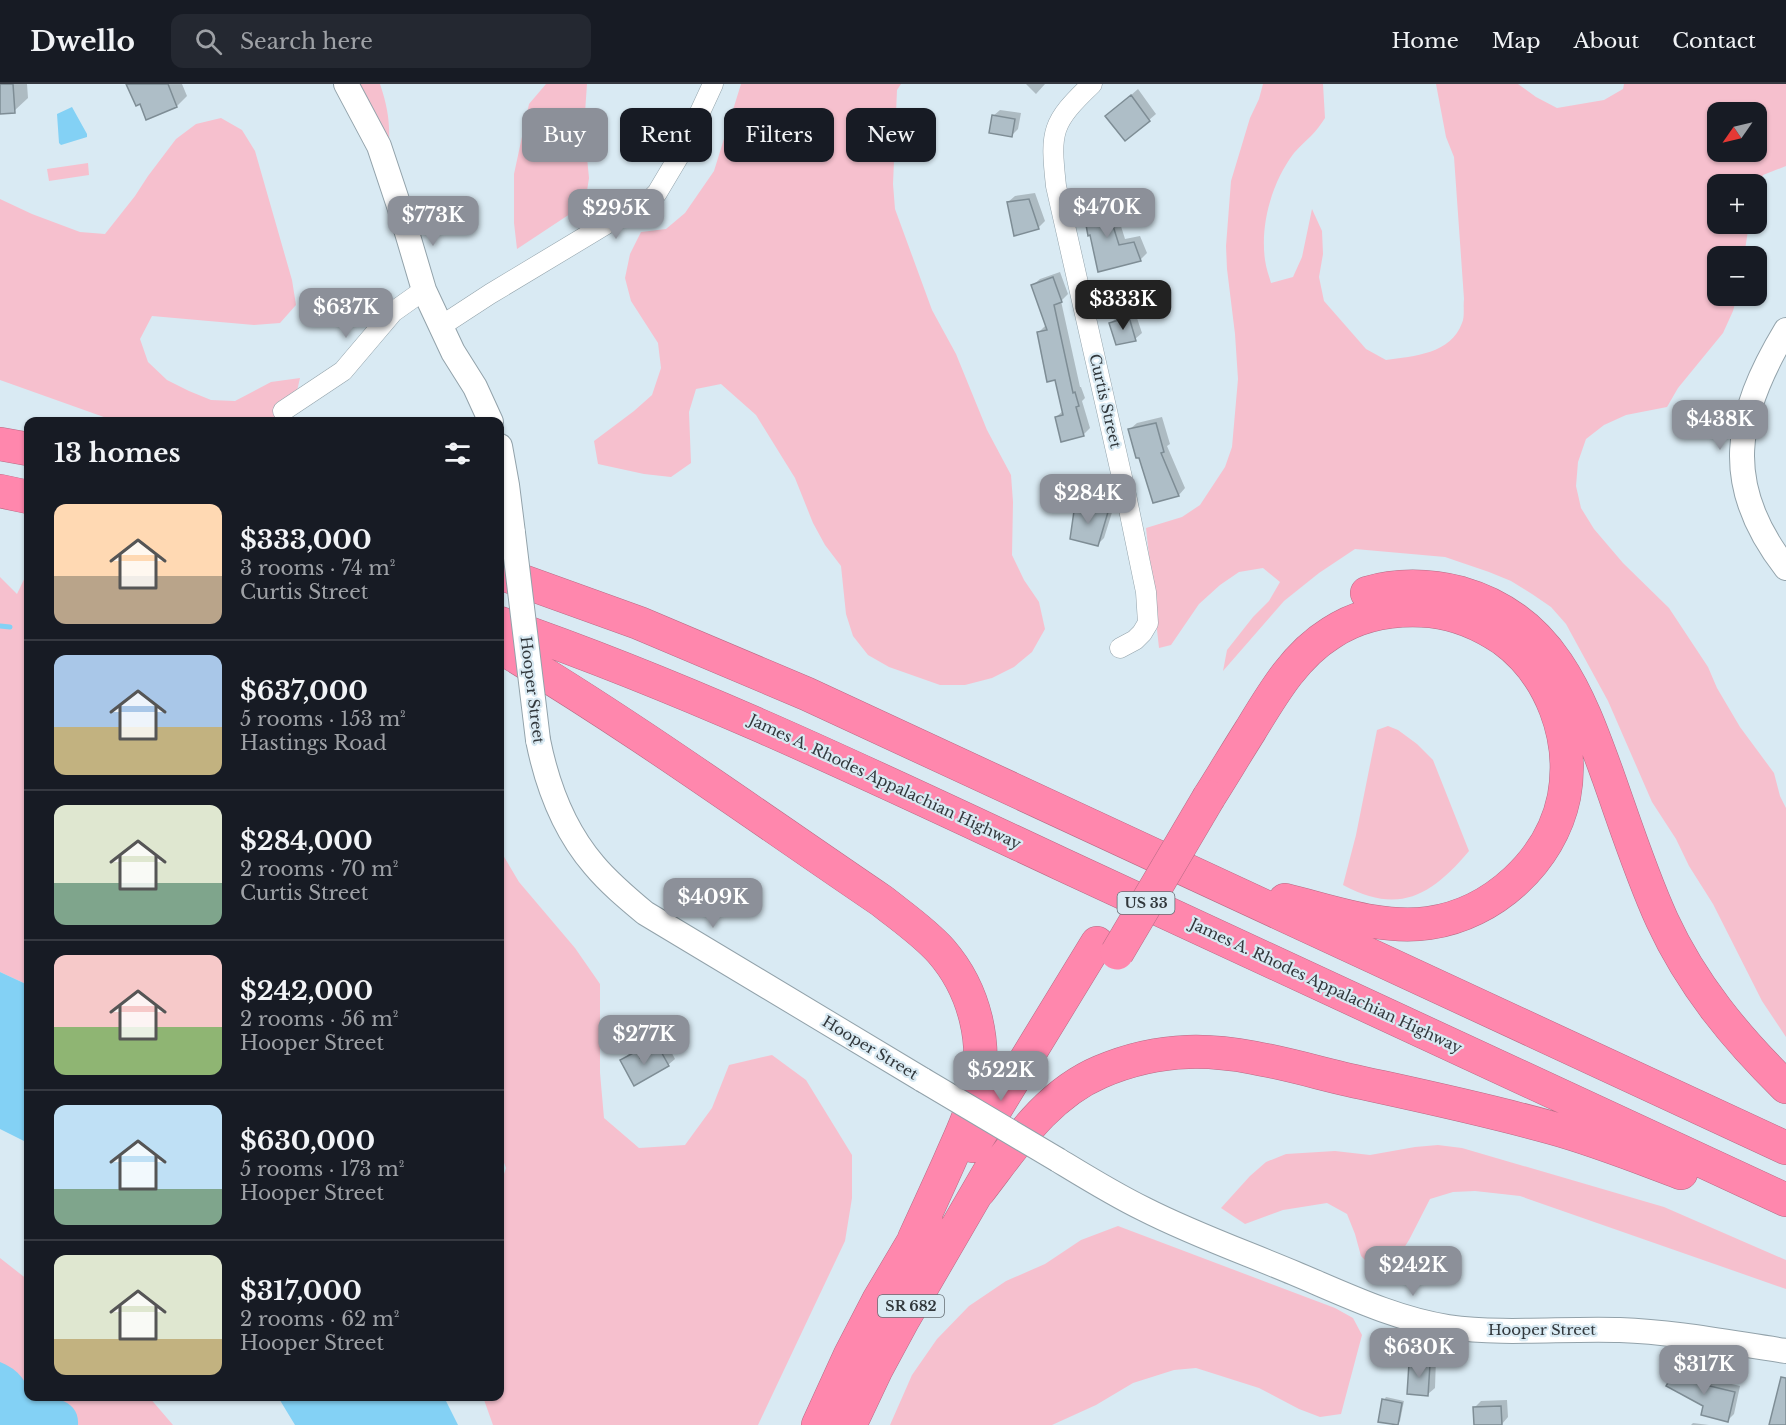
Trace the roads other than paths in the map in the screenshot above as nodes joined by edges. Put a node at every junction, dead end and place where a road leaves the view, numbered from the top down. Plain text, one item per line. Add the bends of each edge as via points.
1 (346, 84) edge
2 (713, 84) edge
3 (1092, 84) edge
4 (424, 290) junction
5 (441, 326) junction
6 (1786, 330) edge
7 (283, 411) dead end
8 (489, 417) edge
9 (0, 444) edge
10 (24, 448) edge
11 (504, 469) edge
12 (0, 491) edge
13 (24, 496) edge
14 (1786, 568) edge
15 (504, 574) edge
16 (504, 624) edge
17 (1120, 648) dead end
18 (504, 649) edge
19 (1200, 792) junction
20 (1213, 883) junction
21 (1107, 948) junction
22 (1786, 1087) edge
23 (1786, 1148) edge
24 (979, 1191) junction
25 (1786, 1200) edge
26 (1786, 1211) edge
27 (914, 1239) junction
28 (1786, 1351) edge
29 (818, 1425) edge
30 (850, 1425) edge

1 - 4 street via 379,146
2 - 5 street via 682,151 648,202
3 - 17 street, Curtis Street via 1063,114 1055,128 1052,150 1056,186 1146,592 1148,623 1135,640
4 - 5 street
4 - 7 street via 393,312 343,371
5 - 8 street
6 - 14 street via 1770,356 1746,417 1741,450 1747,497 1757,525
9 - 10 highway
11 - 28 street, Hooper Street, bridge via 544,771 572,835 593,865 645,913 1126,1200 1340,1292 1404,1316 1466,1329 1663,1333
12 - 13 highway
15 - 20 highway via 639,623 818,698
16 - 25 highway, James A. Rhodes Appalachian Highway / US 33 via 574,648 823,752
18 - 27 highway via 628,728 882,901 941,951 957,974 979,1031 981,1065 967,1123
19 - 20 highway via 1308,650 1330,633 1381,612 1439,612 1490,630 1513,646 1534,669 1551,697 1562,728 1564,797 1556,821 1526,871 1482,906 1457,917 1399,924
19 - 21 highway, bridge
19 - 22 highway via 1253,684 1293,633 1318,614 1349,598 1412,586 1444,589 1504,611 1553,656 1572,686 1647,886 1682,958 1719,1015
20 - 23 highway
21 - 24 highway
21 - 27 highway
24 - 26 highway via 1034,1120 1071,1088 1123,1063 1190,1052 1256,1058 1507,1116 1601,1144
24 - 30 highway, SR 682 via 897,1330
27 - 29 highway, SR 682 via 850,1354

